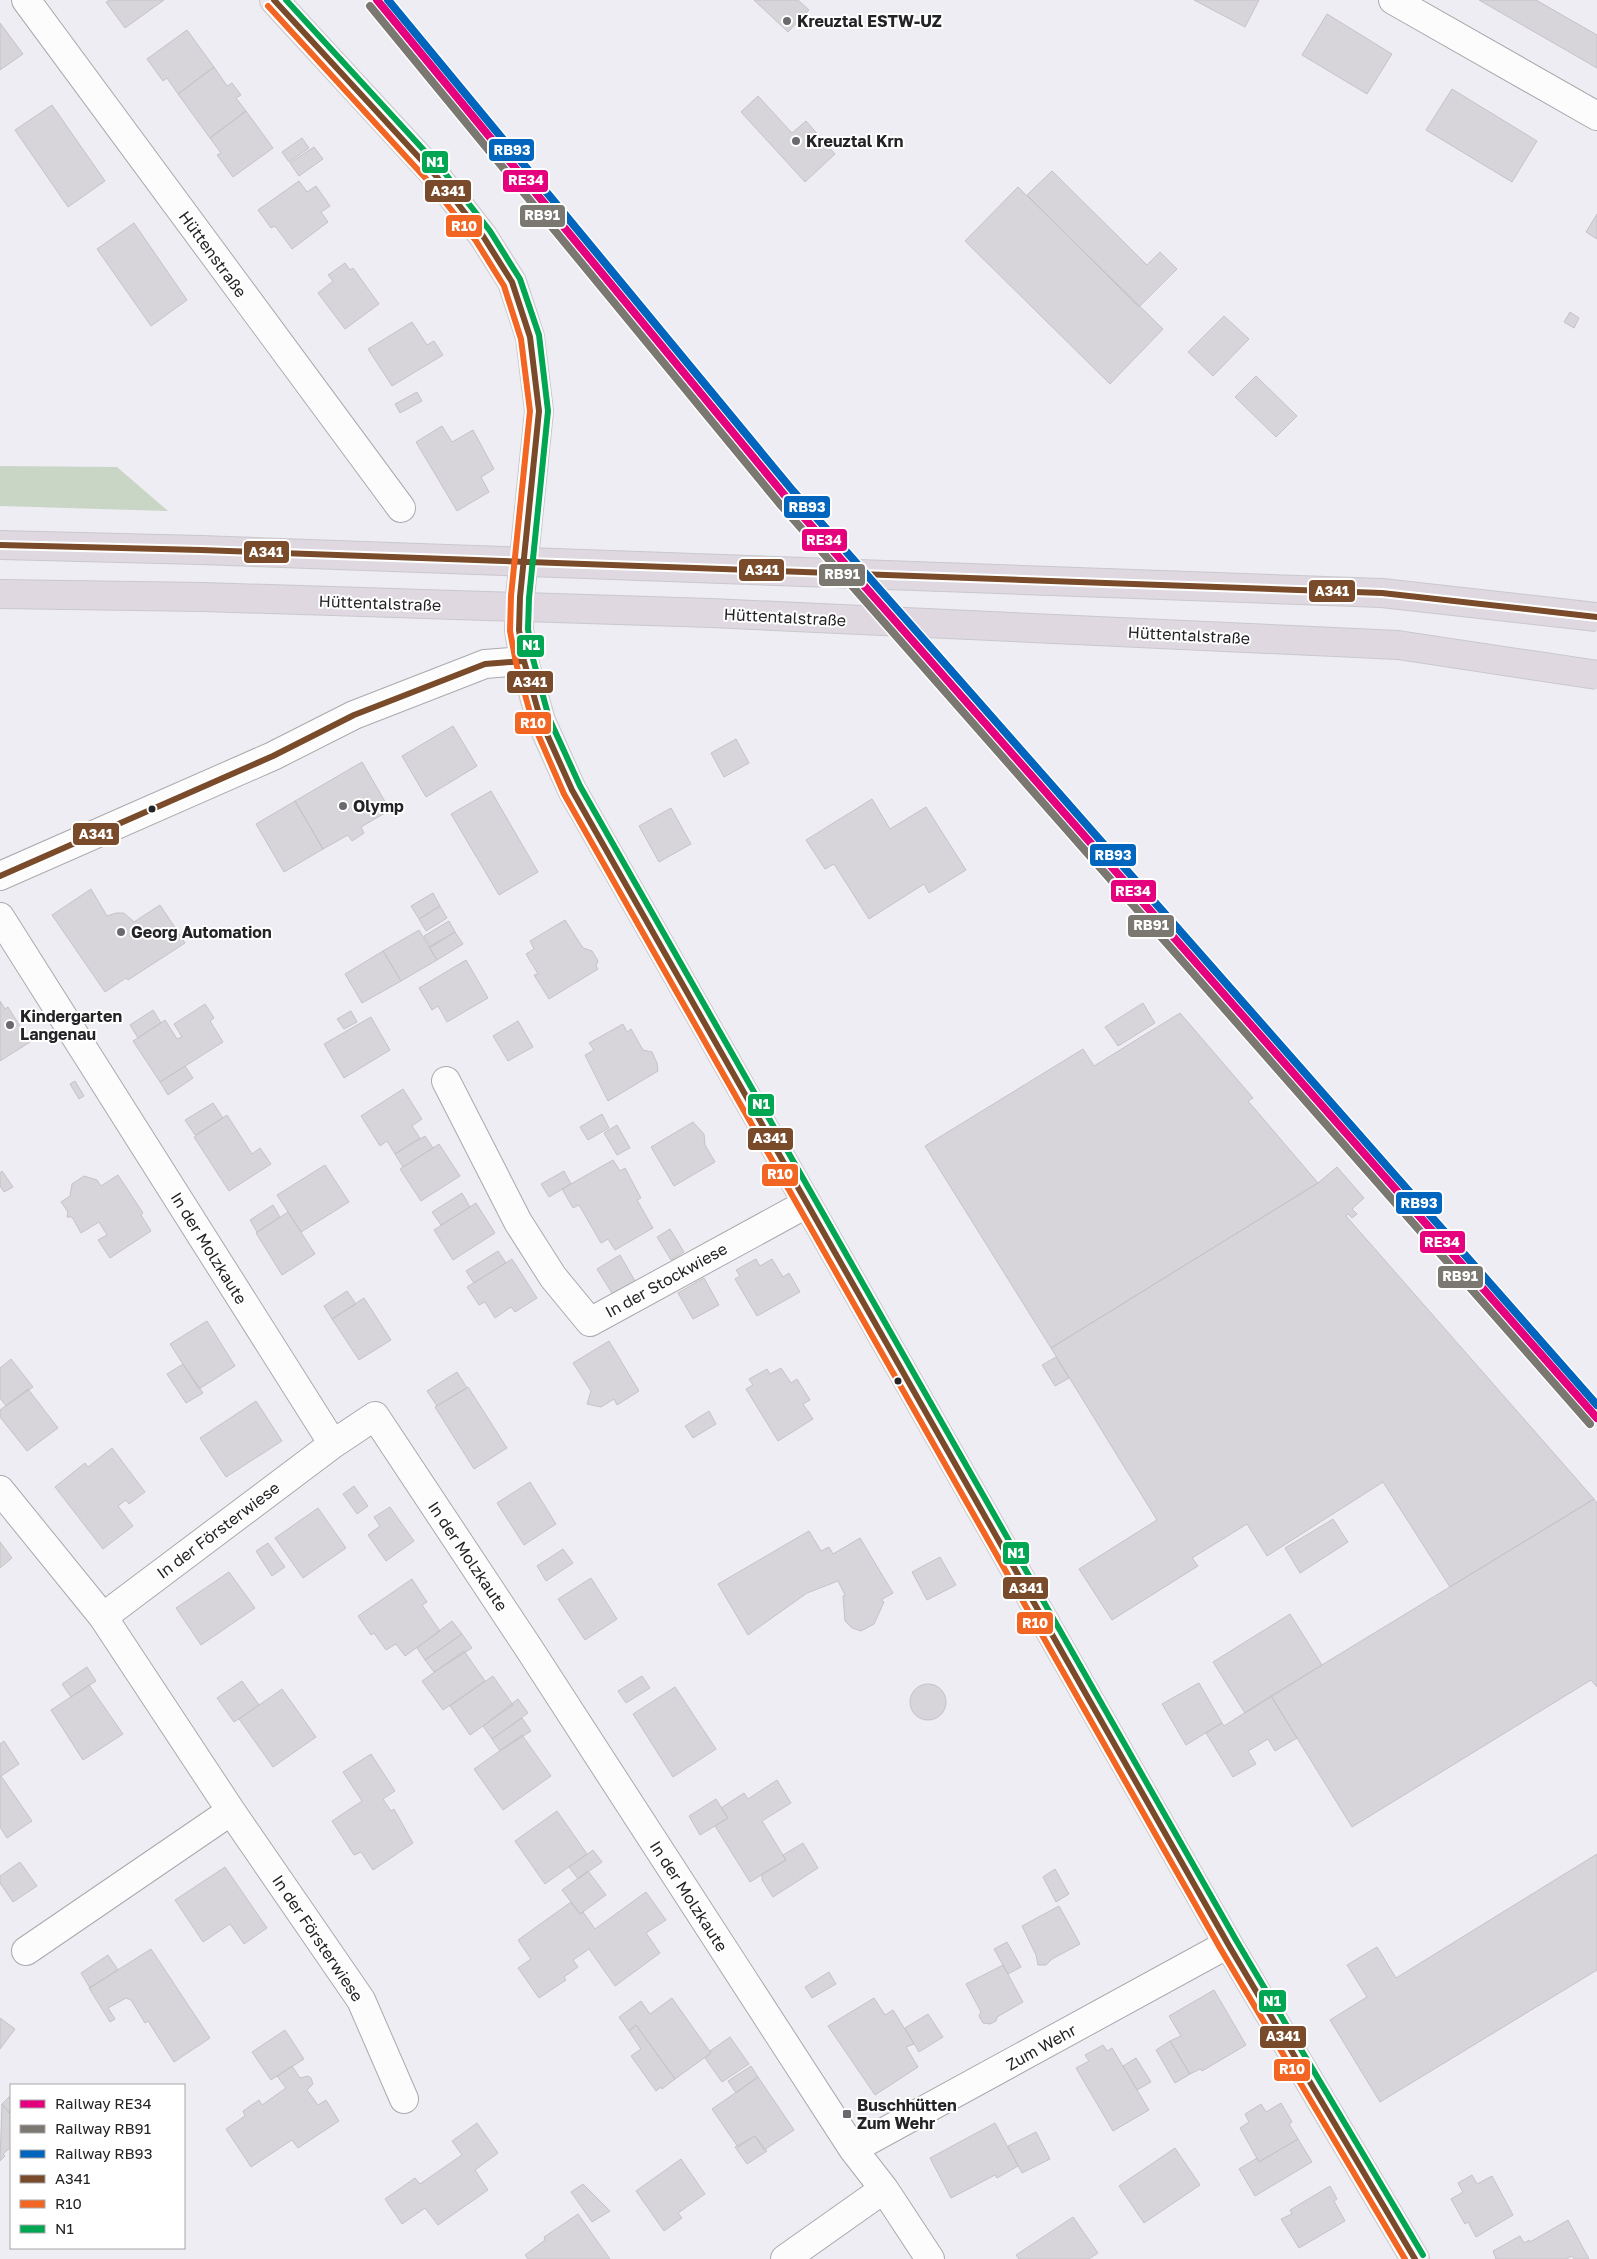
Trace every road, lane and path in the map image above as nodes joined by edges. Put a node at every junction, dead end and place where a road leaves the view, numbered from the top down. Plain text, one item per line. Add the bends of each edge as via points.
1 (26, 0) edge
2 (274, 0) edge
3 (1393, 0) edge
4 (1597, 116) edge
5 (400, 508) dead end
6 (0, 545) edge
7 (0, 594) edge
8 (1597, 617) edge
9 (524, 661) junction
10 (1597, 675) edge
11 (0, 876) edge
12 (0, 917) edge
13 (446, 1081) dead end
14 (806, 1204) junction
15 (332, 1444) junction
16 (0, 1490) edge
17 (103, 1617) junction
18 (231, 1812) junction
19 (1228, 1944) junction
20 (26, 1951) dead end
21 (404, 2099) dead end
22 (853, 2149) junction
23 (884, 2189) junction
24 (785, 2259) edge
25 (930, 2259) edge
26 (1415, 2259) edge

1 - 5 street, Hüttenstraße
2 - 9 main road via 437,177 483,236 512,282 530,337 539,411 520,597 519,630
3 - 4 street
6 - 8 highway, bridge via 1382,593
7 - 10 highway, Hüttentalstraße, bridge via 203,597 721,614 1398,645
9 - 11 street via 485,664 363,711 273,756
9 - 14 main road via 541,721 572,790
12 - 15 street, In der Molzkaute
13 - 14 street, In der Stockwiese via 518,1222 552,1277 590,1322
14 - 19 main road
15 - 17 street, In der Försterwiese
15 - 22 street, In der Molzkaute via 375,1416
16 - 17 street, In der Försterwiese
17 - 18 street, In der Försterwiese
18 - 20 street
18 - 21 street, In der Försterwiese via 361,2000
19 - 22 street, Zum Wehr
19 - 26 main road
22 - 23 street, In der Molzkaute
23 - 24 street
23 - 25 street, In der Molzkaute

